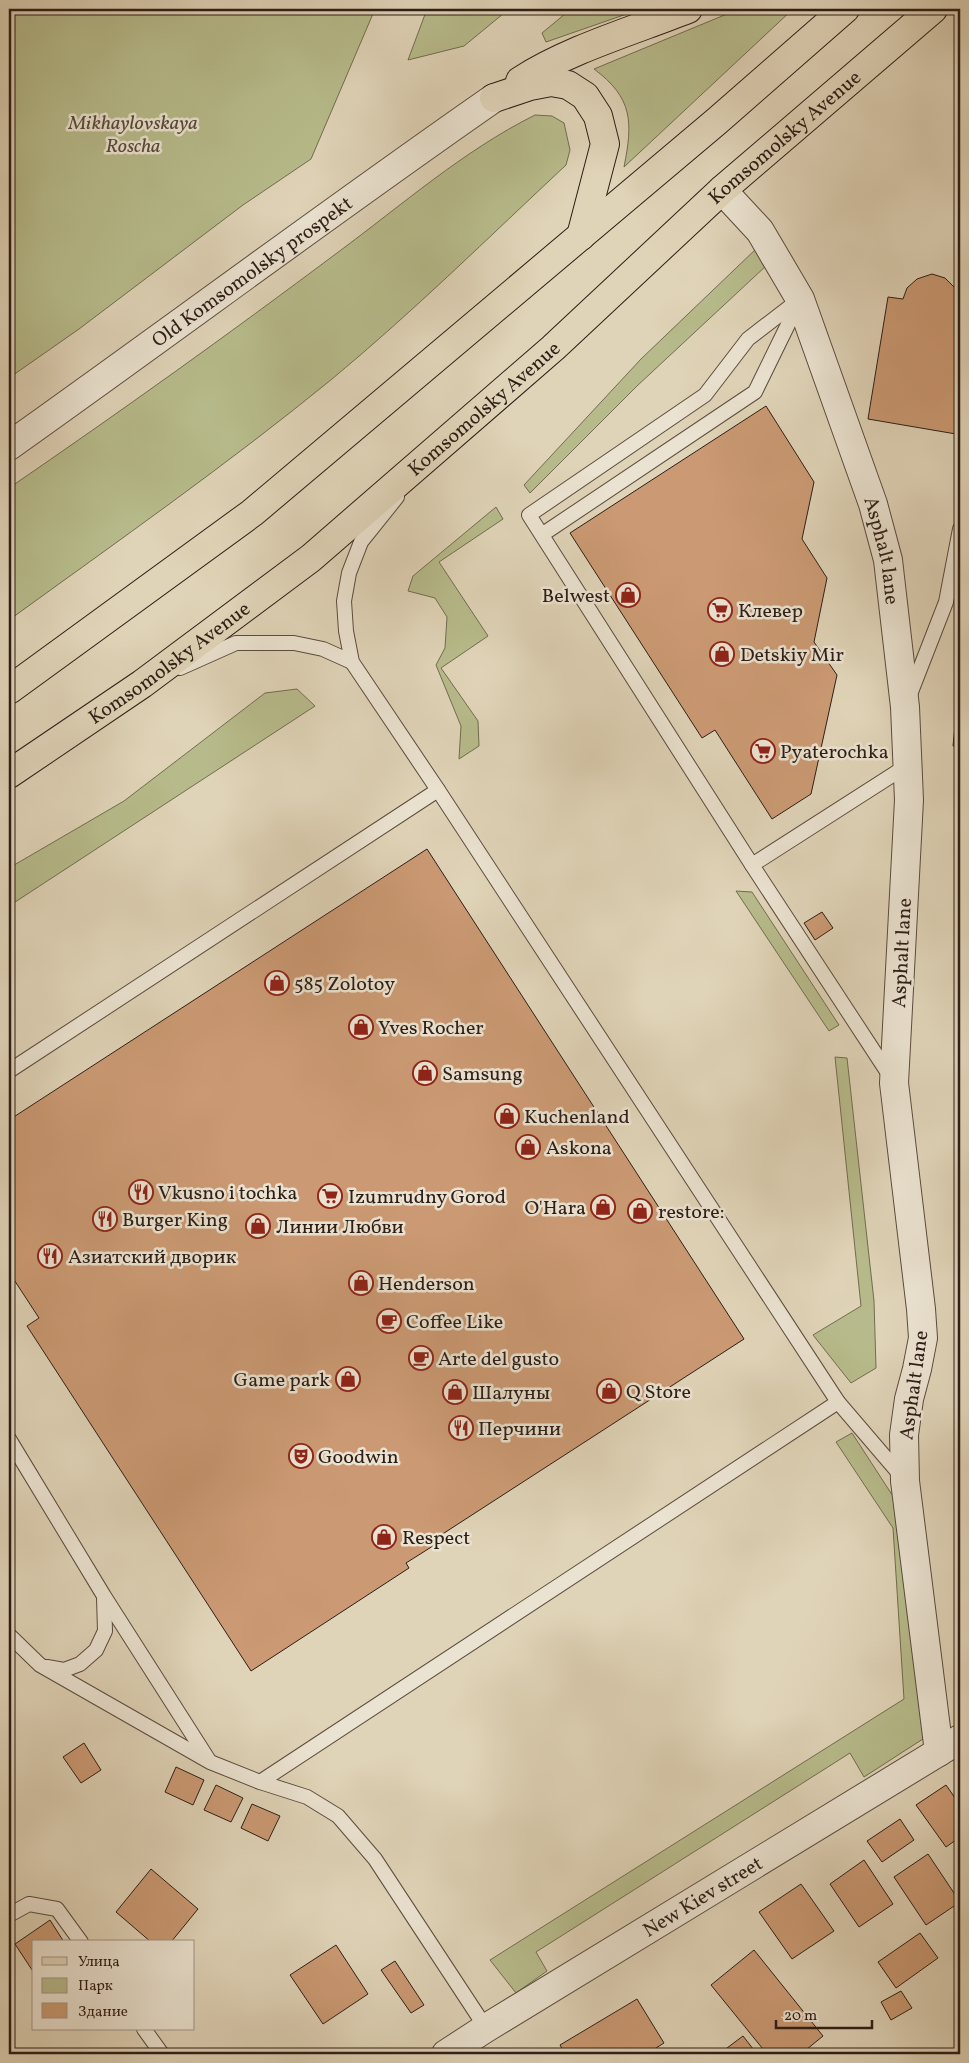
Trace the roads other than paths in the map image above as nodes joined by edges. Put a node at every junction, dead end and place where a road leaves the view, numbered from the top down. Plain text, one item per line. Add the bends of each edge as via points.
1 (688, 9) edge
2 (845, 9) edge
3 (932, 9) edge
4 (494, 98) junction
5 (722, 190) junction
6 (581, 236) junction
7 (800, 299) junction
8 (9, 446) edge
9 (427, 459) junction
10 (960, 529) edge
11 (543, 534) junction
12 (352, 662) junction
13 (142, 684) junction
14 (9, 690) edge
15 (906, 707) junction
16 (908, 765) junction
17 (9, 774) edge
18 (438, 790) junction
19 (752, 865) junction
20 (9, 1071) edge
21 (894, 1083) junction
22 (838, 1402) junction
23 (9, 1439) edge
24 (905, 1481) junction
25 (104, 1596) junction
26 (9, 1635) edge
27 (40, 1665) junction
28 (950, 1746) edge
29 (210, 1762) junction
30 (260, 1782) junction
31 (9, 1915) edge
32 (80, 1940) edge
33 (486, 2028) junction
34 (145, 2030) edge
35 (162, 2054) edge
36 (446, 2054) edge

1 - 4 main road via 537,70
2 - 6 main road
3 - 5 main road, Komsomolsky Avenue
4 - 6 main road via 551,82 568,85 585,96 598,116 605,144
4 - 8 street, Old Komsomolsky prospekt
5 - 7 street, Asphalt lane via 760,231
5 - 9 main road, Komsomolsky Avenue via 553,348
6 - 14 main road via 252,513
7 - 11 lane via 755,392
7 - 11 lane via 748,338 705,396 529,515
7 - 15 street, Asphalt lane via 873,504 888,560
9 - 12 lane via 361,542 349,573 344,601
9 - 13 main road, Komsomolsky Avenue via 311,558
10 - 15 lane via 946,602
11 - 19 lane
12 - 13 lane via 324,649 294,644 236,643
12 - 18 lane
13 - 17 main road, Komsomolsky Avenue
15 - 16 street, Asphalt lane
16 - 19 lane
16 - 21 street, Asphalt lane via 909,800
18 - 20 lane
18 - 22 lane
19 - 21 lane
21 - 24 street, Asphalt lane via 923,1338 908,1399 904,1435
22 - 24 lane
22 - 30 lane
23 - 25 lane
24 - 28 street, Asphalt lane
25 - 27 lane via 105,1630 96,1650 80,1664 64,1670
25 - 29 lane
26 - 27 lane
27 - 29 lane
28 - 33 street, New Kiev street
29 - 30 lane
30 - 33 lane via 307,1797 338,1816 375,1859
31 - 32 lane via 29,1904 57,1909
33 - 36 street, New Kiev street
34 - 35 lane

